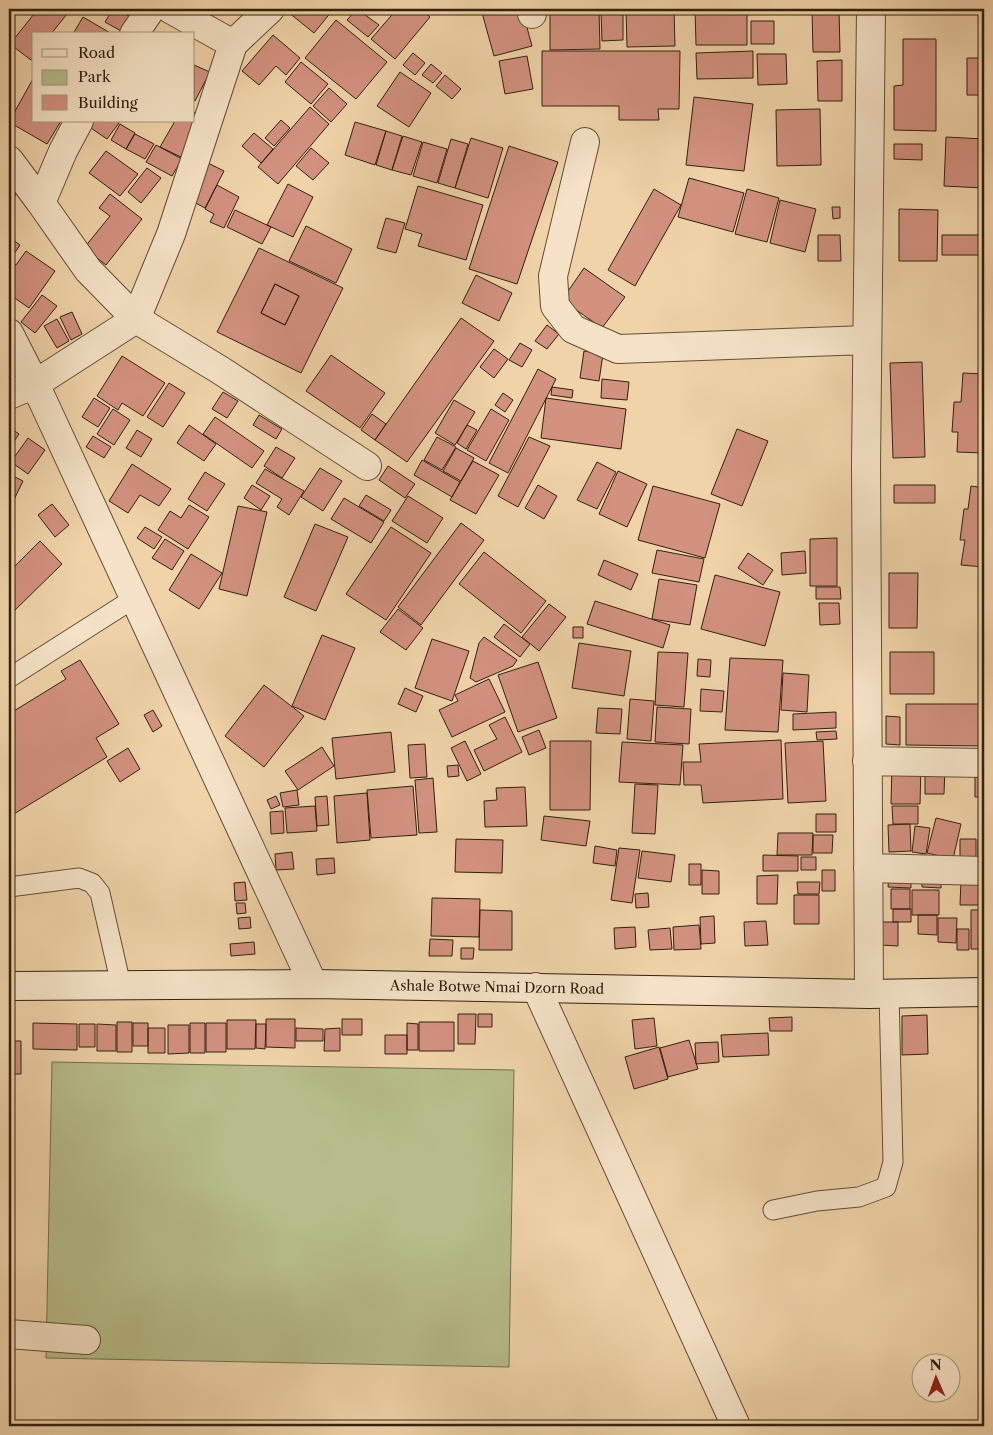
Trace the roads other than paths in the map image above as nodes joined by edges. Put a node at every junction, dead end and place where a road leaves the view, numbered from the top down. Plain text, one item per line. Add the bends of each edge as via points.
1 (151, 9) edge
2 (170, 9) edge
3 (270, 9) edge
4 (871, 9) edge
5 (135, 32) edge
6 (232, 44) junction
7 (78, 122) edge
8 (585, 142) dead end
9 (9, 160) edge
10 (41, 203) junction
11 (136, 319) junction
12 (9, 333) edge
13 (867, 340) junction
14 (35, 384) junction
15 (9, 395) edge
16 (367, 466) dead end
17 (134, 599) junction
18 (9, 678) edge
19 (867, 762) junction
20 (984, 763) edge
21 (868, 868) junction
22 (984, 871) edge
23 (9, 887) edge
24 (313, 984) junction
25 (9, 986) edge
26 (121, 986) junction
27 (536, 987) junction
28 (984, 992) edge
29 (879, 993) junction
30 (773, 1210) dead end
31 (9, 1334) edge
32 (86, 1340) dead end
33 (736, 1426) edge

1 - 5 street
2 - 6 street
3 - 6 street
4 - 13 street
6 - 11 street via 171,234
7 - 10 street
8 - 13 street via 553,276 555,306 573,330 618,348
9 - 10 street
10 - 11 street via 88,270
11 - 14 street
11 - 16 street
12 - 14 street
13 - 19 street
14 - 15 street
14 - 17 street
17 - 18 lane
17 - 24 street
19 - 20 street
19 - 21 street
21 - 22 street
21 - 29 street
23 - 26 lane via 79,878 92,883 100,893
24 - 26 street, Ashale Botwe Nmai Dzorn Road
24 - 27 street, Ashale Botwe Nmai Dzorn Road
25 - 26 street, Ashale Botwe Nmai Dzorn Road
27 - 29 street, Ashale Botwe Nmai Dzorn Road
27 - 33 street
28 - 29 street, Ashale Botwe Nmai Dzorn Road
29 - 30 lane via 893,1162 886,1187 859,1197
31 - 32 street

